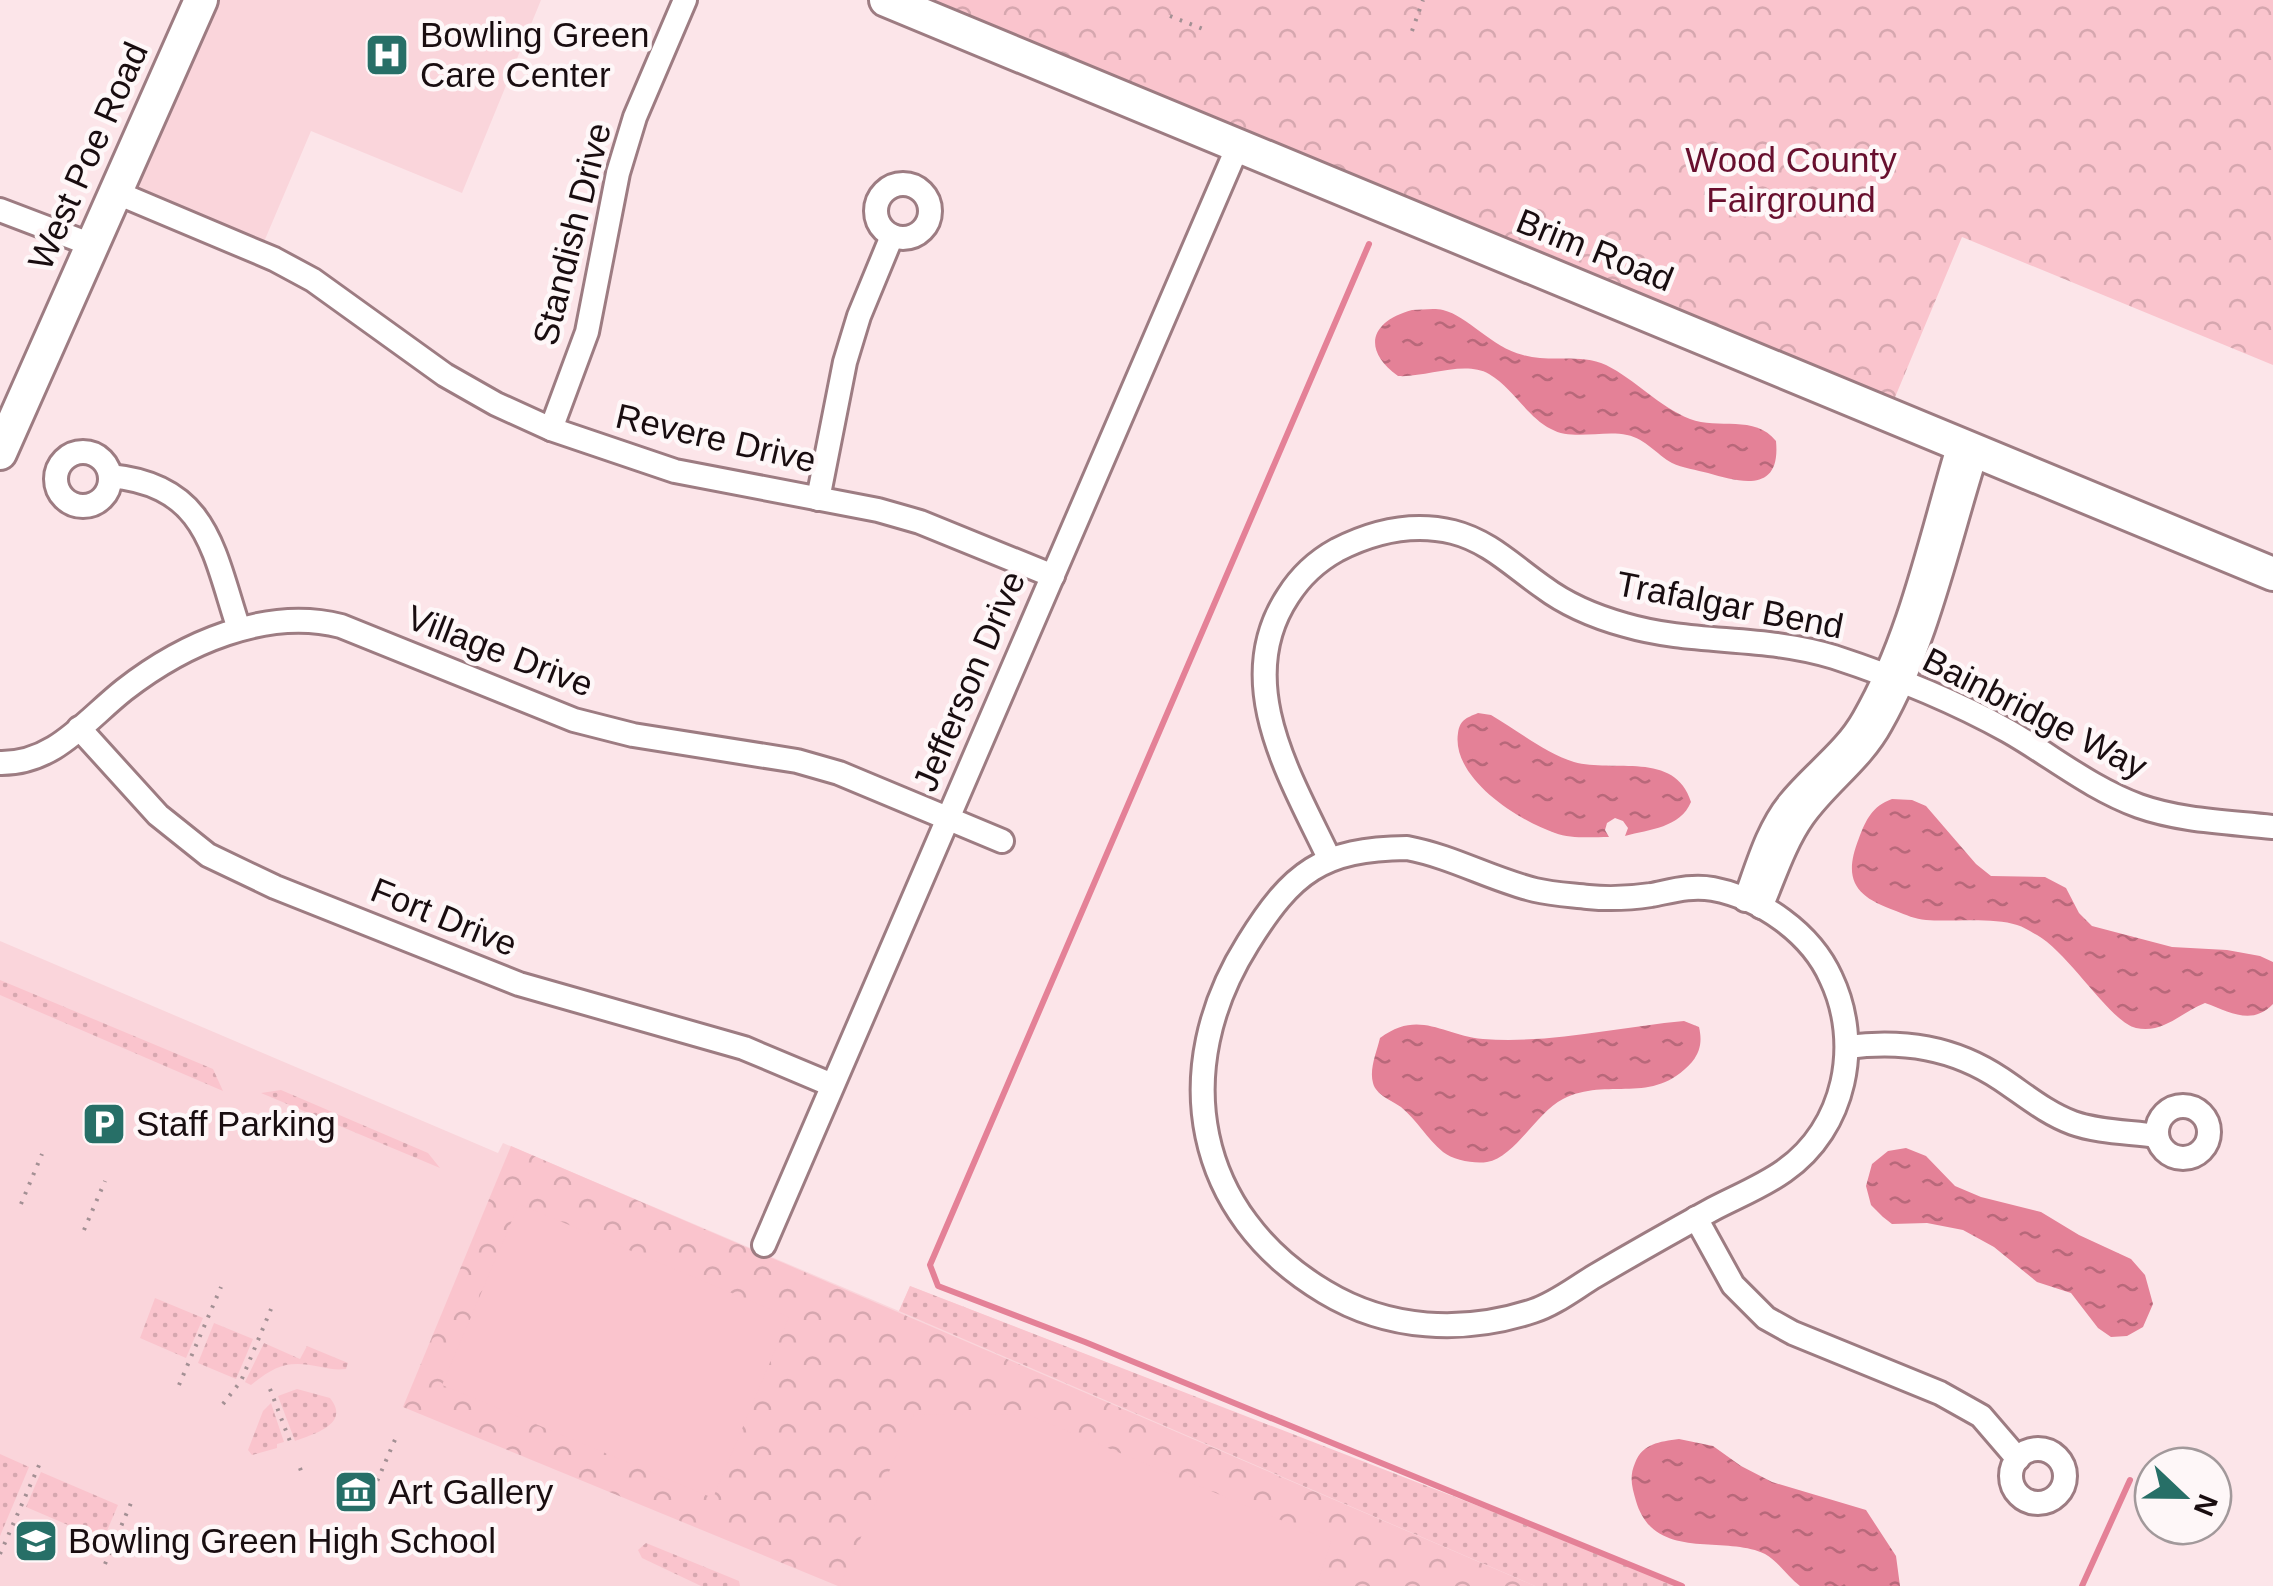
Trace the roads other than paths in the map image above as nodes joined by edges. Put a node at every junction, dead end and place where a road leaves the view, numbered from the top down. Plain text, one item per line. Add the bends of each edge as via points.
1 (201, 0) edge
2 (686, 0) edge
3 (886, 0) edge
4 (1238, 146) junction
5 (115, 192) junction
6 (0, 210) edge
7 (892, 236) dead end
8 (92, 245) junction
9 (551, 429) junction
10 (1968, 448) junction
11 (0, 454) edge
12 (110, 476) dead end
13 (818, 499) junction
14 (2273, 574) edge
15 (1053, 576) junction
16 (239, 628) junction
17 (1893, 679) junction
18 (80, 728) junction
19 (0, 762) edge
20 (948, 818) junction
21 (2273, 827) edge
22 (1002, 840) dead end
23 (1329, 858) junction
24 (1753, 904) junction
25 (1847, 1047) junction
26 (832, 1086) junction
27 (2157, 1136) dead end
28 (1696, 1218) junction
29 (764, 1244) dead end
30 (2018, 1459) dead end

1 - 5 street, West Poe Road
2 - 9 street, Standish Drive via 618,173 587,332
3 - 4 street, Brim Road
4 - 10 street, Brim Road
4 - 15 street, Jefferson Drive
5 - 8 street, West Poe Road
5 - 9 street, Revere Drive via 314,280 445,375
6 - 8 street
7 - 13 street via 845,362
8 - 11 street, West Poe Road
9 - 13 street, Revere Drive via 675,472
10 - 14 street, Brim Road
10 - 17 street via 1901,632
12 - 16 street via 175,497 199,519
13 - 15 street, Revere Drive via 920,522
15 - 20 street, Jefferson Drive
16 - 18 street, Village Drive via 162,664
16 - 20 street, Village Drive via 305,620 340,626 574,720 797,761
17 - 21 street, Bainbridge Way via 2009,732 2141,807
17 - 23 street, Trafalgar Bend via 1790,646 1629,626 1572,605 1465,536 1422,528 1378,532 1330,554 1296,584 1273,622 1264,666 1270,726
17 - 24 street via 1866,749 1803,818
18 - 19 street, Village Drive via 32,760
18 - 26 street, Fort Drive via 158,815 208,855 519,984 744,1048
20 - 22 street, Village Drive
20 - 26 street, Jefferson Drive
23 - 24 street via 1407,848 1536,890 1593,898 1714,889
23 - 28 street via 1302,874 1267,910 1216,1011 1204,1069 1206,1128 1223,1185 1254,1236 1291,1272 1337,1300 1398,1323 1439,1325 1539,1309
24 - 25 street via 1794,929 1823,962 1841,1003
25 - 27 street via 1880,1043 1944,1051 2077,1124
25 - 28 street via 1836,1104 1804,1154
26 - 29 street, Jefferson Drive
28 - 30 street via 1733,1285 1766,1318 1967,1408

